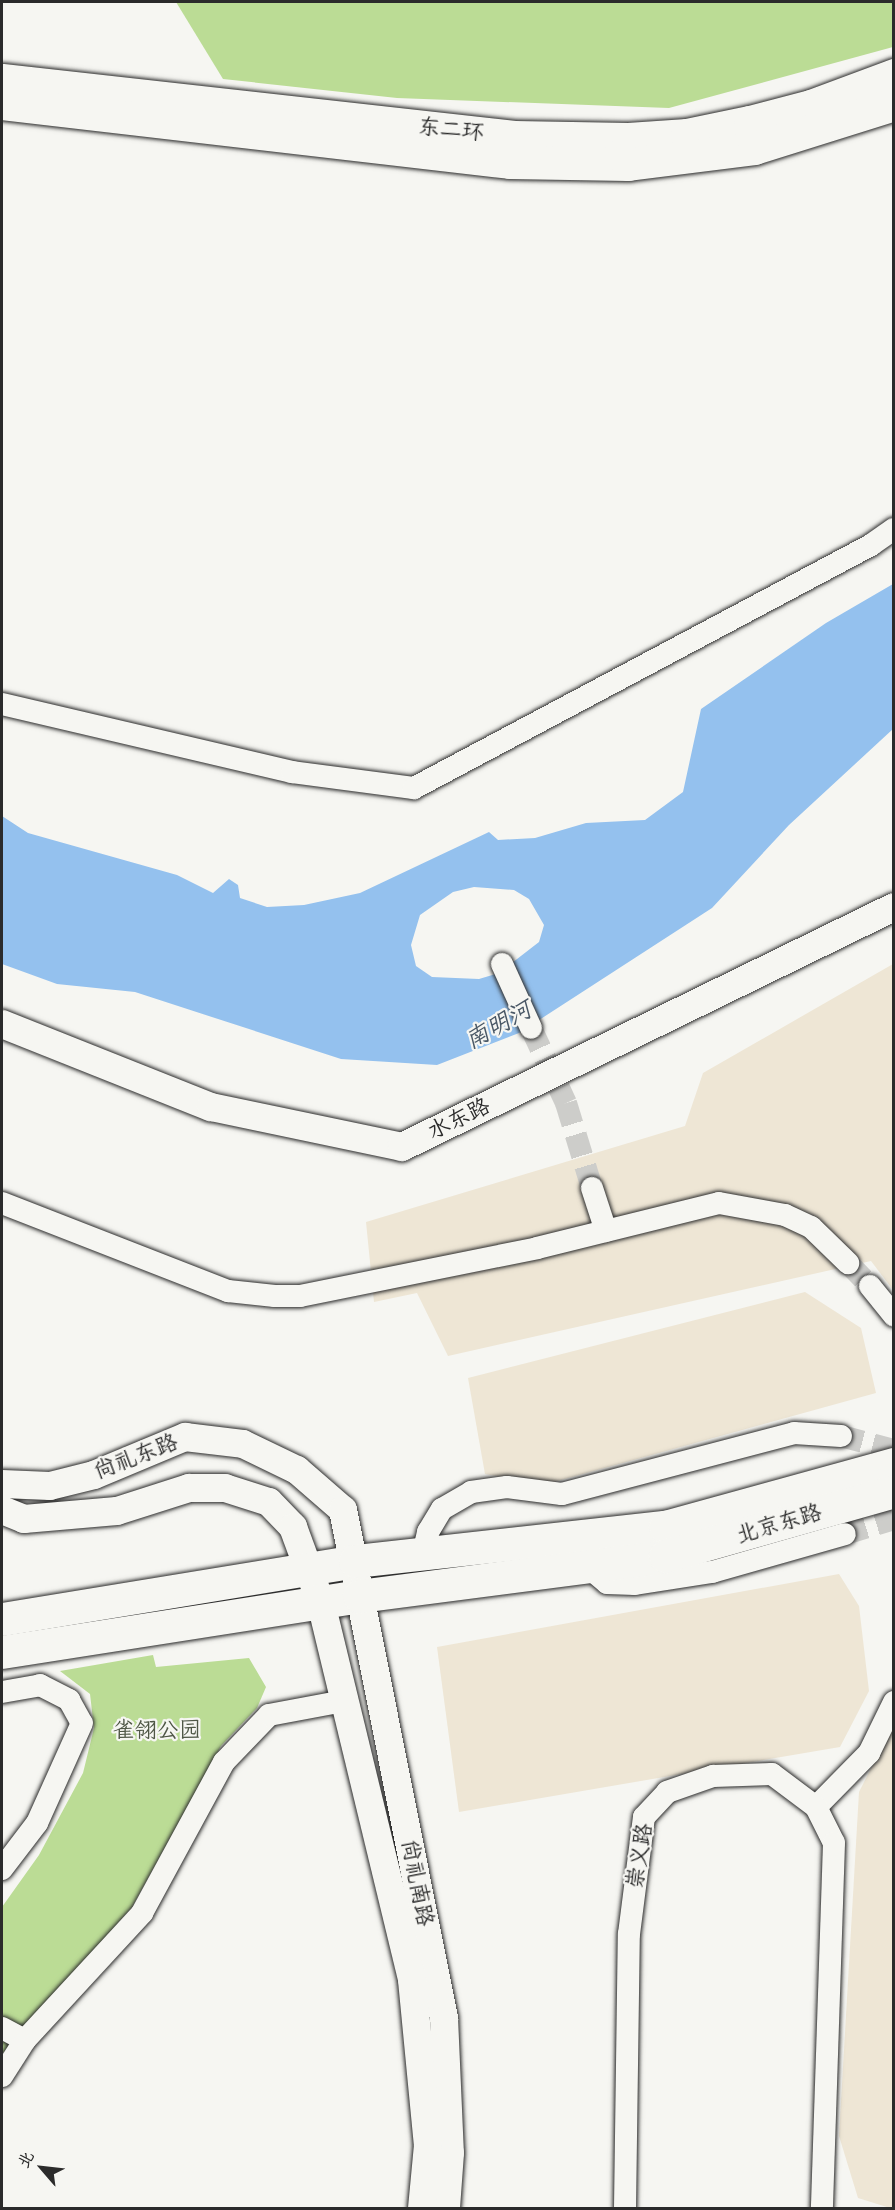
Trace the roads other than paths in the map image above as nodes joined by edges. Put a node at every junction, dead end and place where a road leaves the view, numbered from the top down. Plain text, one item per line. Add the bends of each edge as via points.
1 (894, 75) edge
2 (2, 80) edge
3 (2, 102) edge
4 (894, 104) edge
5 (347, 131) junction
6 (894, 529) edge
7 (2, 704) edge
8 (894, 907) edge
9 (894, 928) edge
10 (502, 964) dead end
11 (2, 1024) edge
12 (531, 1028) tunnel mouth
13 (2, 1045) edge
14 (592, 1188) tunnel mouth
15 (2, 1203) edge
16 (606, 1231) junction
17 (848, 1263) tunnel mouth
18 (870, 1287) tunnel mouth
19 (894, 1316) edge
20 (841, 1437) tunnel mouth
21 (894, 1464) edge
22 (2, 1484) edge
23 (894, 1491) edge
24 (2, 1510) edge
25 (845, 1534) tunnel mouth
26 (665, 1542) junction
27 (423, 1554) junction
28 (355, 1561) junction
29 (587, 1566) junction
30 (310, 1569) junction
31 (359, 1596) junction
32 (321, 1603) junction
33 (2, 1619) edge
34 (2, 1652) edge
35 (2, 1692) edge
36 (345, 1701) junction
37 (894, 1702) edge
38 (816, 1807) junction
39 (2, 1869) edge
40 (2, 2028) edge
41 (25, 2040) junction
42 (2, 2076) edge
43 (422, 2208) edge
44 (446, 2208) edge
45 (625, 2208) edge
46 (822, 2208) edge

1 - 5 highway, 东二环 via 812,106 687,135 628,139
2 - 5 highway, 东二环
3 - 5 highway, 东二环
4 - 5 highway, 东二环 via 754,148 628,164 510,162
6 - 7 street via 871,545 414,788 292,772
8 - 11 main road, 水东路 via 402,1147 211,1107
9 - 13 main road, 水东路 via 409,1160 209,1127
10 - 12 street
14 - 16 street
15 - 16 street via 228,1292 275,1296 300,1296
16 - 17 street via 718,1203 785,1215 811,1227
18 - 19 street
20 - 27 street via 794,1433 562,1494 507,1487 471,1492 442,1509 428,1532
21 - 26 highway, 北京东路
22 - 28 main road, 尚礼东路 via 50,1486 94,1475 184,1437 243,1444 297,1470 343,1510
23 - 26 highway, 北京东路
24 - 30 main road, 尚礼东路 via 24,1519 117,1511 189,1488 225,1488 269,1502 294,1527
25 - 29 street via 712,1572 635,1584 607,1583
26 - 27 highway
26 - 29 highway
27 - 28 highway
28 - 30 highway
28 - 31 main road, 尚礼南路
29 - 31 highway
30 - 32 main road, 尚礼南路
30 - 33 highway
31 - 32 highway
31 - 44 main road, 尚礼南路 via 444,2018 450,2153
32 - 34 highway
32 - 36 main road, 尚礼南路
35 - 39 street via 40,1685 69,1700 82,1723 37,1823
36 - 41 street via 269,1715 224,1762 142,1913
36 - 43 main road, 尚礼南路 via 412,1980 428,2145
37 - 38 street via 869,1753
38 - 45 street, 崇义路 via 772,1774 713,1776 666,1792 644,1817 629,1934
38 - 46 street, 崇义路 via 834,1843
40 - 41 street
41 - 42 street

